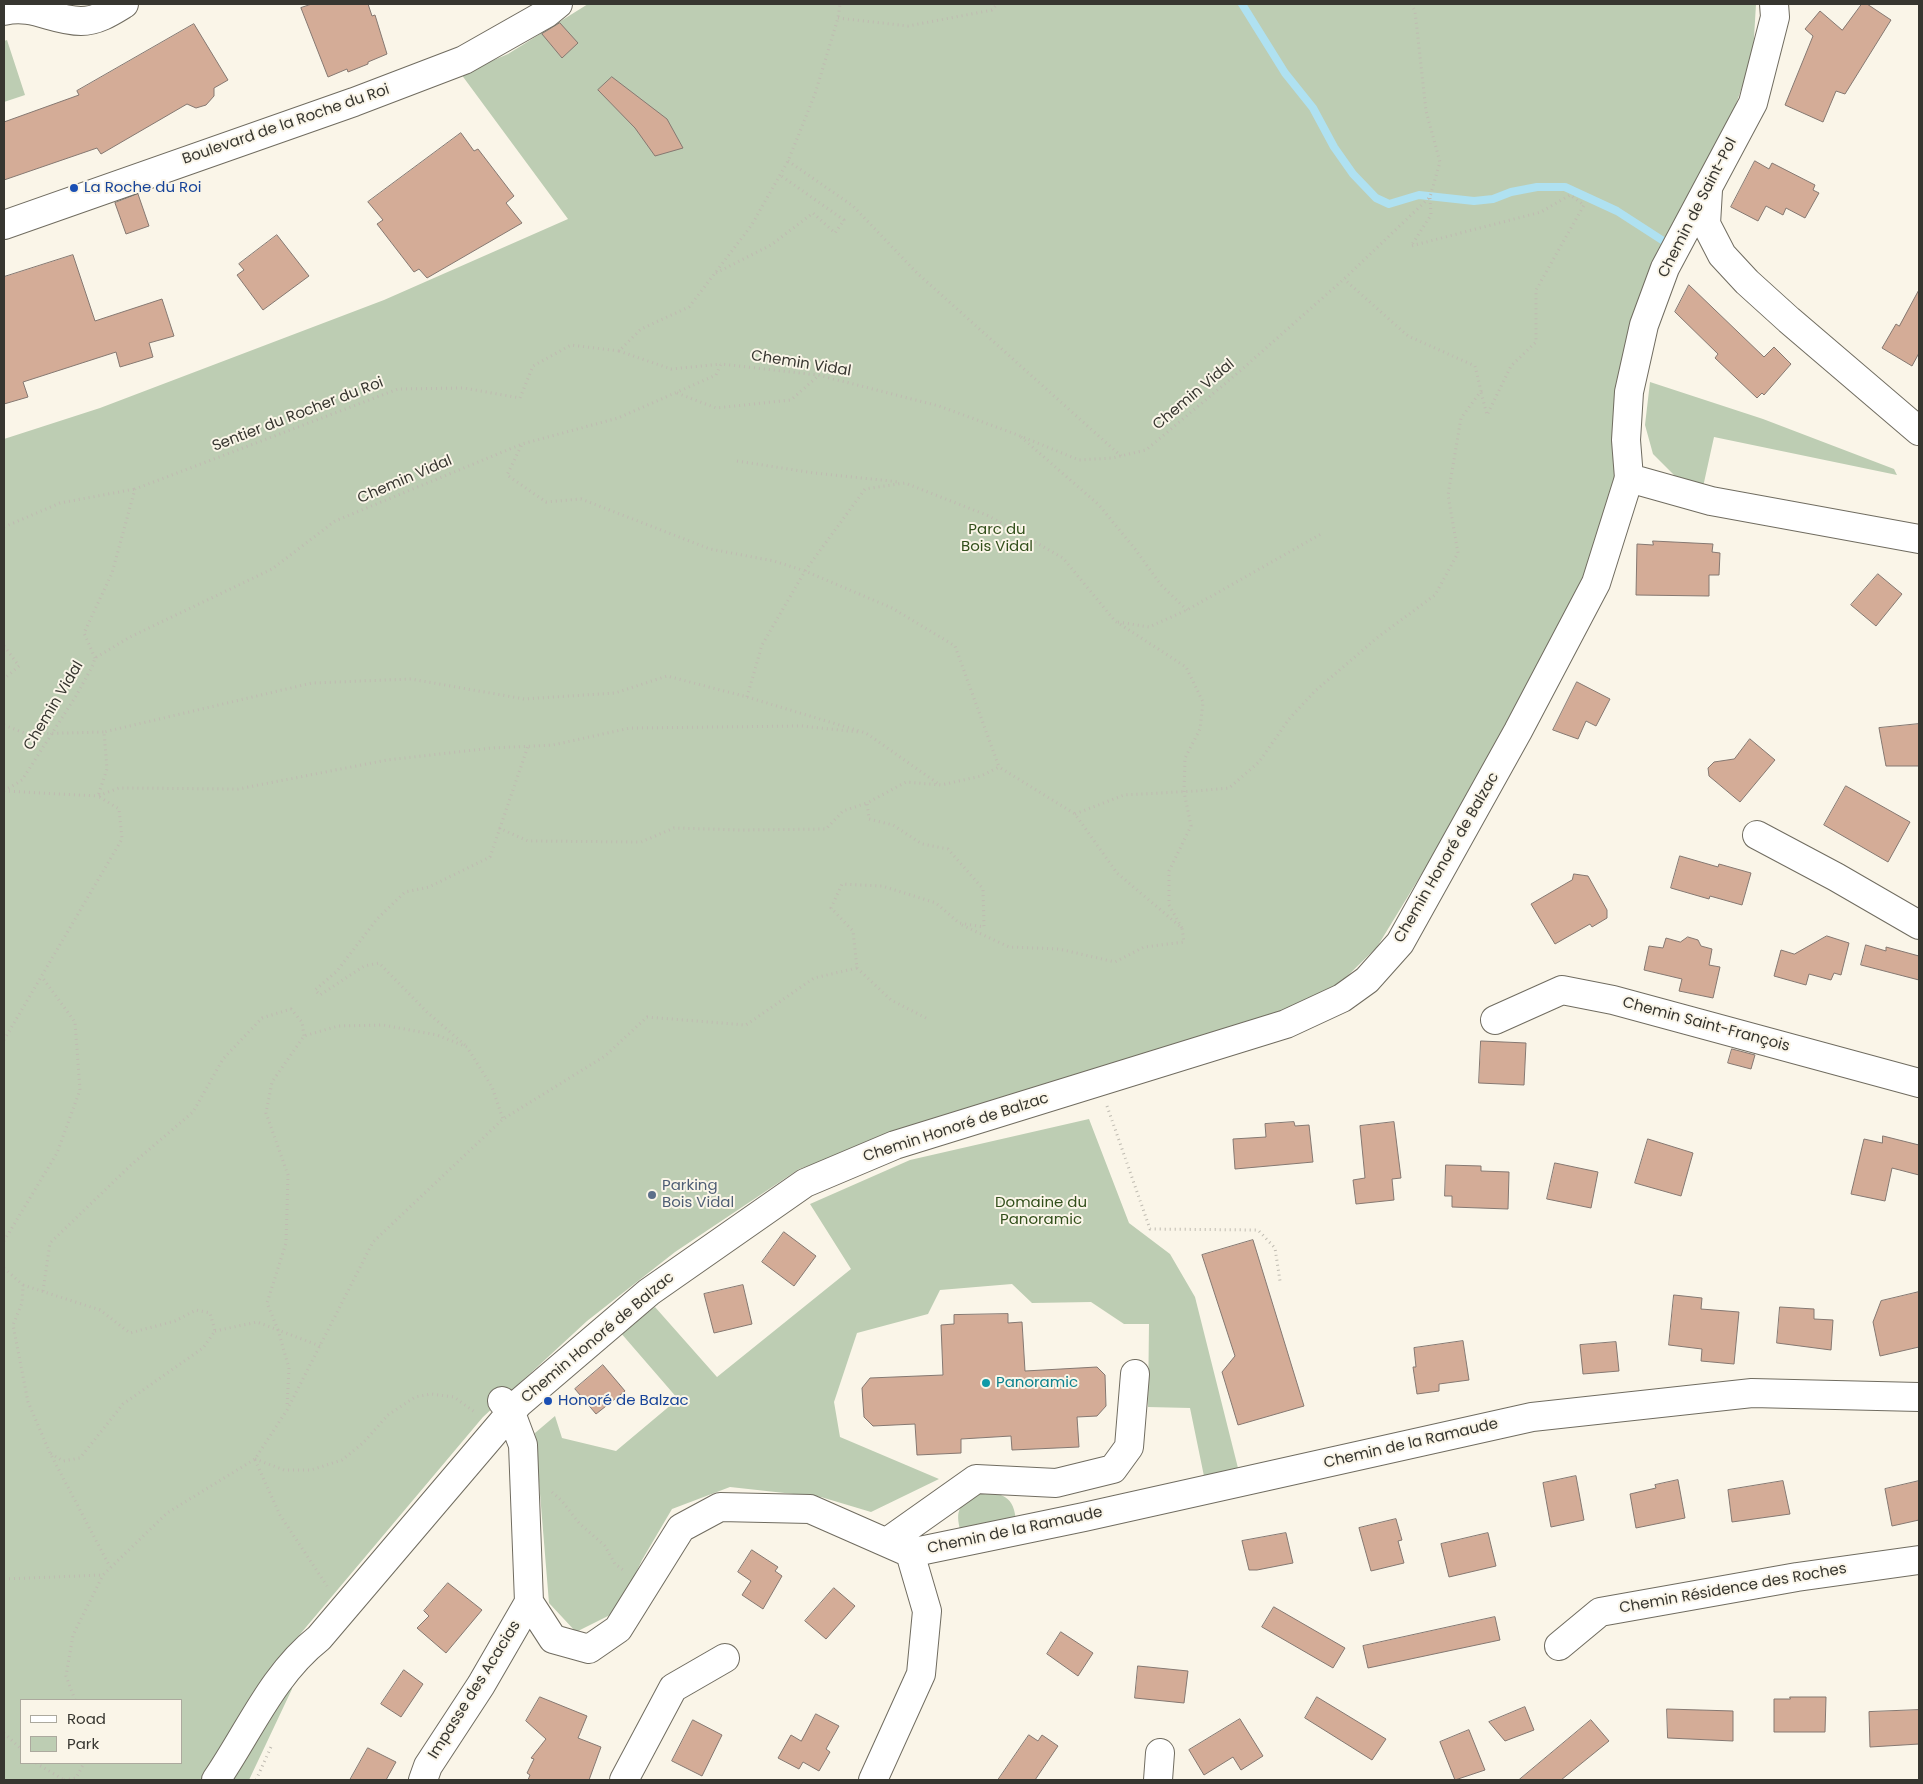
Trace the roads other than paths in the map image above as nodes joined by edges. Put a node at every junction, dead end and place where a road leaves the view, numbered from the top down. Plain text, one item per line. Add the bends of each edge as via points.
1 (124, 4) edge
2 (558, 4) edge
3 (1774, 4) edge
4 (4, 11) edge
5 (1702, 197) junction
6 (4, 225) edge
7 (1919, 431) edge
8 (1629, 478) junction
9 (1919, 539) edge
10 (1757, 836) dead end
11 (1919, 925) edge
12 (1495, 1020) dead end
13 (1919, 1083) edge
14 (1135, 1374) dead end
15 (1919, 1397) edge
16 (499, 1413) junction
17 (1056, 1483) junction
18 (1068, 1521) junction
19 (898, 1548) junction
20 (1919, 1560) edge
21 (529, 1602) junction
22 (1559, 1646) dead end
23 (725, 1658) dead end
24 (1160, 1753) dead end
25 (216, 1780) edge
26 (423, 1780) edge
27 (624, 1780) edge
28 (873, 1780) edge
29 (1158, 1780) edge

1 - 4 street via 104,15 81,21 25,8
2 - 6 street, Boulevard de la Roche du Roi via 464,60
3 - 5 street, Chemin de Saint-Pol via 1775,17 1753,103
5 - 7 street via 1706,224 1722,255 1747,282
5 - 8 street, Chemin de Saint-Pol via 1665,268 1644,325 1629,392 1626,440
8 - 9 street via 1711,501
8 - 16 street, Chemin Honoré de Balzac via 1596,583 1400,943 1367,980 1342,998 1286,1024 895,1145 804,1183 649,1292 519,1403
10 - 11 street
12 - 13 street, Chemin Saint-François via 1562,990 1613,1000
14 - 17 street via 1129,1447 1113,1469
15 - 18 street, Chemin de la Ramaude via 1752,1393 1532,1417
16 - 21 street via 523,1445
16 - 25 street, Chemin Honoré de Balzac via 319,1638 276,1682
17 - 18 street
17 - 19 street via 976,1480
18 - 19 street, Chemin de la Ramaude
19 - 21 street via 810,1509 720,1507 682,1528 618,1629 588,1649 553,1639
19 - 28 street via 927,1611 921,1674
20 - 22 street, Chemin Résidence des Roches via 1797,1577 1600,1612
21 - 26 street, Impasse des Acacias via 481,1685 428,1766
23 - 27 street via 673,1688
24 - 29 street

